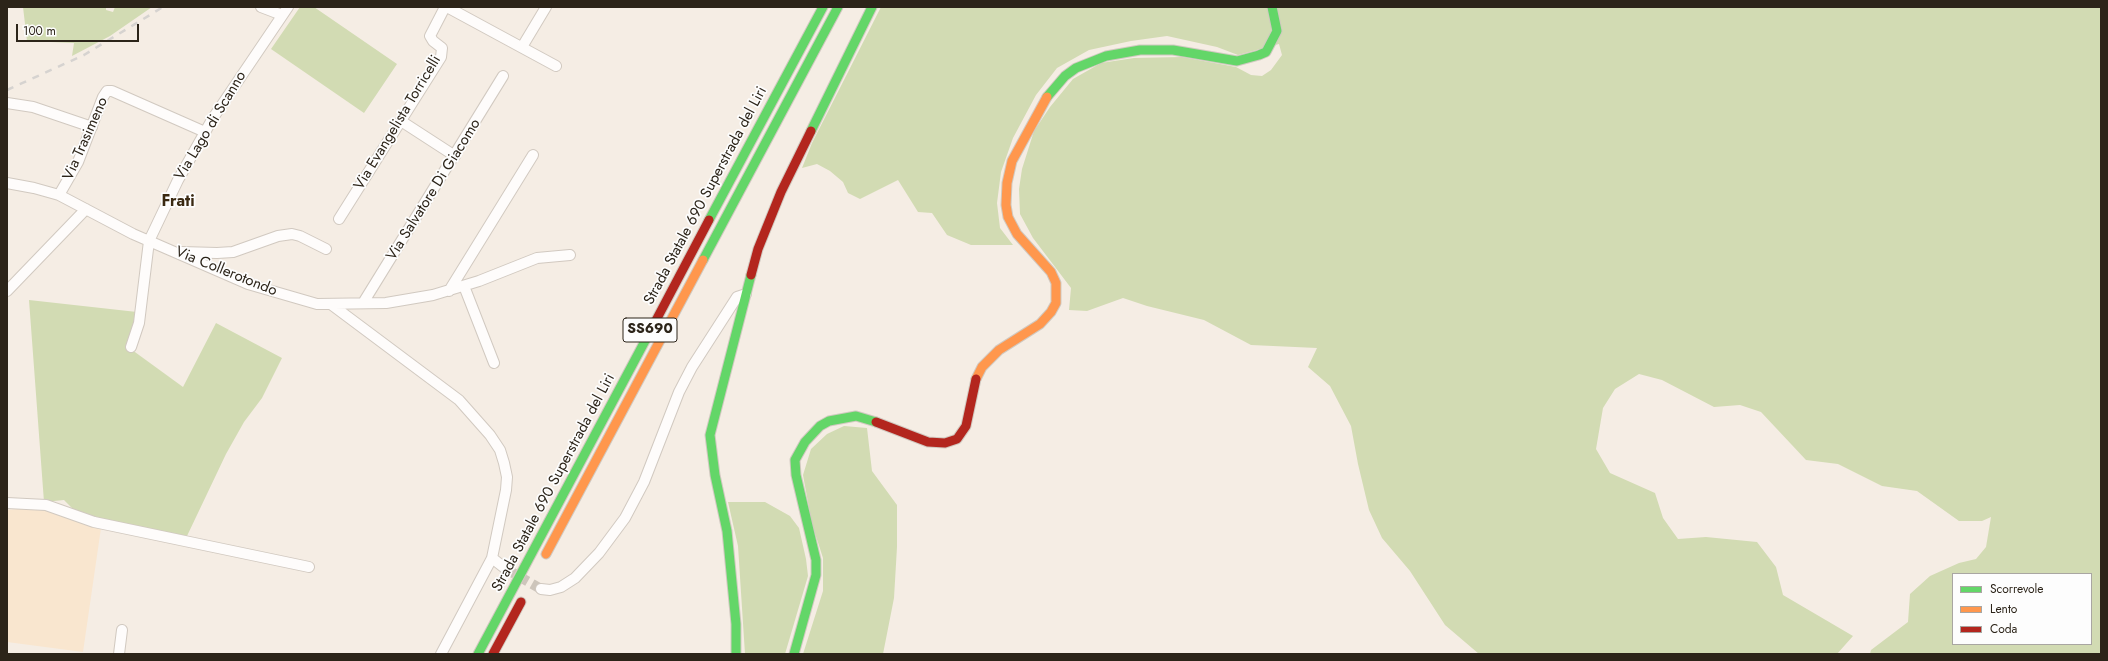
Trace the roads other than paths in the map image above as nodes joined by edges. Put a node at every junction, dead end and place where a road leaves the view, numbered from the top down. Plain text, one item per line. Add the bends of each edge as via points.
1 (261, 7) edge
2 (446, 7) edge
3 (546, 7) edge
4 (823, 7) edge
5 (838, 7) edge
6 (872, 7) edge
7 (1272, 7) edge
8 (285, 11) edge
9 (522, 47) junction
10 (556, 66) dead end
11 (503, 76) dead end
12 (7, 104) edge
13 (402, 121) junction
14 (92, 126) junction
15 (205, 132) junction
16 (533, 155) dead end
17 (455, 156) junction
18 (7, 183) edge
19 (59, 195) junction
20 (86, 209) junction
21 (339, 219) dead end
22 (149, 241) junction
23 (326, 249) dead end
24 (178, 253) junction
25 (570, 255) dead end
26 (464, 286) junction
27 (7, 291) edge
28 (449, 291) junction
29 (746, 294) junction
30 (363, 304) junction
31 (332, 305) junction
32 (131, 347) dead end
33 (494, 363) dead end
34 (7, 503) edge
35 (492, 558) junction
36 (542, 563) dead end
37 (309, 567) dead end
38 (506, 569) tunnel mouth
39 (541, 589) tunnel mouth
40 (527, 591) dead end
41 (122, 630) dead end
42 (119, 654) edge
43 (441, 654) edge
44 (478, 654) edge
45 (493, 654) edge
46 (736, 654) edge
47 (794, 654) edge

1 - 8 street
2 - 9 street
2 - 13 street, Via Evangelista Torricelli via 430,36 442,48 442,55
3 - 9 street
4 - 44 main road, Strada Statale 690 Superstrada del Liri / SS690
5 - 36 main road, Strada Statale 690 Superstrada del Liri / SS690
6 - 29 main road via 781,192 758,249
7 - 47 main road via 1277,31 1266,52 1259,55 1237,61 1173,50 1140,50 1106,56 1076,68 1050,92 1012,161 1006,205 1008,217 1017,234 1051,272 1057,290 1056,303 1040,324 999,350 982,367 976,380 966,426 957,439 945,443 928,442 856,416 838,418 820,426 805,442 795,460 796,475 816,560 816,575
8 - 15 street, Via Lago di Scanno
9 - 10 street
11 - 17 street, Via Salvatore Di Giacomo
12 - 14 street via 28,106
13 - 17 street
13 - 21 street, Via Evangelista Torricelli
14 - 15 street, Via Trasimeno via 103,97 110,91
14 - 19 street, Via Trasimeno via 78,162
15 - 22 street, Via Lago di Scanno via 178,180
16 - 28 street
17 - 30 street, Via Salvatore Di Giacomo
18 - 19 street, Via Collerotondo
19 - 20 street, Via Collerotondo
20 - 22 street, Via Collerotondo
20 - 27 street
22 - 24 street, Via Collerotondo
22 - 32 street, Via Lago di Scanno via 139,323
23 - 24 street via 292,234 278,236 234,252
24 - 31 street, Via Collerotondo via 259,288 312,303
25 - 26 street, Via Collerotondo via 537,258
26 - 28 street, Via Collerotondo
26 - 33 street
28 - 30 street, Via Collerotondo via 402,301
29 - 39 street via 737,297 692,367 679,392 644,482 625,518 599,553 575,578 561,587
29 - 46 main road via 710,435 715,475 727,531 736,624
30 - 31 street, Via Collerotondo
31 - 35 street via 451,393 493,438 503,458 507,482
34 - 37 street via 46,505 94,522
35 - 38 street
35 - 43 street
40 - 45 main road, Strada Statale 690 Superstrada del Liri
41 - 42 street

